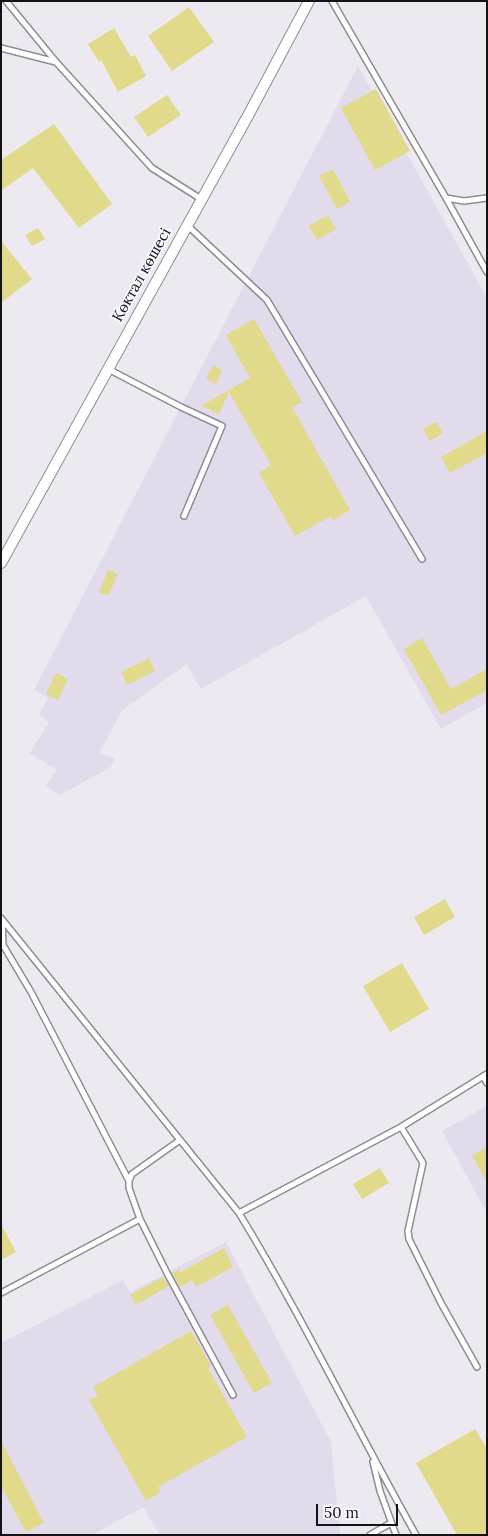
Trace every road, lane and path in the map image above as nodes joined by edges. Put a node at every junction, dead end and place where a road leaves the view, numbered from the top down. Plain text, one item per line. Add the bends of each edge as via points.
1 (6, 1) edge
2 (309, 1) edge
3 (332, 1) edge
4 (1, 48) edge
5 (57, 62) junction
6 (446, 198) junction
7 (487, 198) edge
8 (201, 200) junction
9 (187, 225) junction
10 (487, 272) edge
11 (108, 369) junction
12 (184, 516) dead end
13 (422, 559) dead end
14 (1, 563) edge
15 (2, 918) edge
16 (2, 947) edge
17 (485, 1075) edge
18 (487, 1083) edge
19 (401, 1126) junction
20 (180, 1140) junction
21 (129, 1181) junction
22 (239, 1213) junction
23 (140, 1219) junction
24 (1, 1293) edge
25 (476, 1367) dead end
26 (233, 1395) dead end
27 (372, 1457) junction
28 (391, 1522) junction
29 (370, 1535) edge
30 (396, 1535) edge
31 (416, 1535) edge

1 - 5 lane
2 - 8 street, Көктал көшесі
3 - 6 lane
4 - 5 lane
5 - 8 lane via 152,168
6 - 7 lane via 464,202
6 - 10 lane
8 - 9 street, Көктал көшесі
9 - 11 street, Көктал көшесі
9 - 13 lane via 267,300
11 - 12 lane via 222,426
11 - 14 street, Көктал көшесі
15 - 16 lane
15 - 20 lane
16 - 21 lane via 30,992
17 - 18 lane
17 - 19 lane
19 - 22 lane
19 - 25 lane via 423,1163 409,1239
20 - 21 lane via 132,1174
20 - 22 lane
21 - 23 lane
22 - 27 lane via 275,1272
23 - 24 lane
23 - 26 lane
27 - 28 lane
27 - 31 lane
28 - 29 lane
28 - 30 lane

